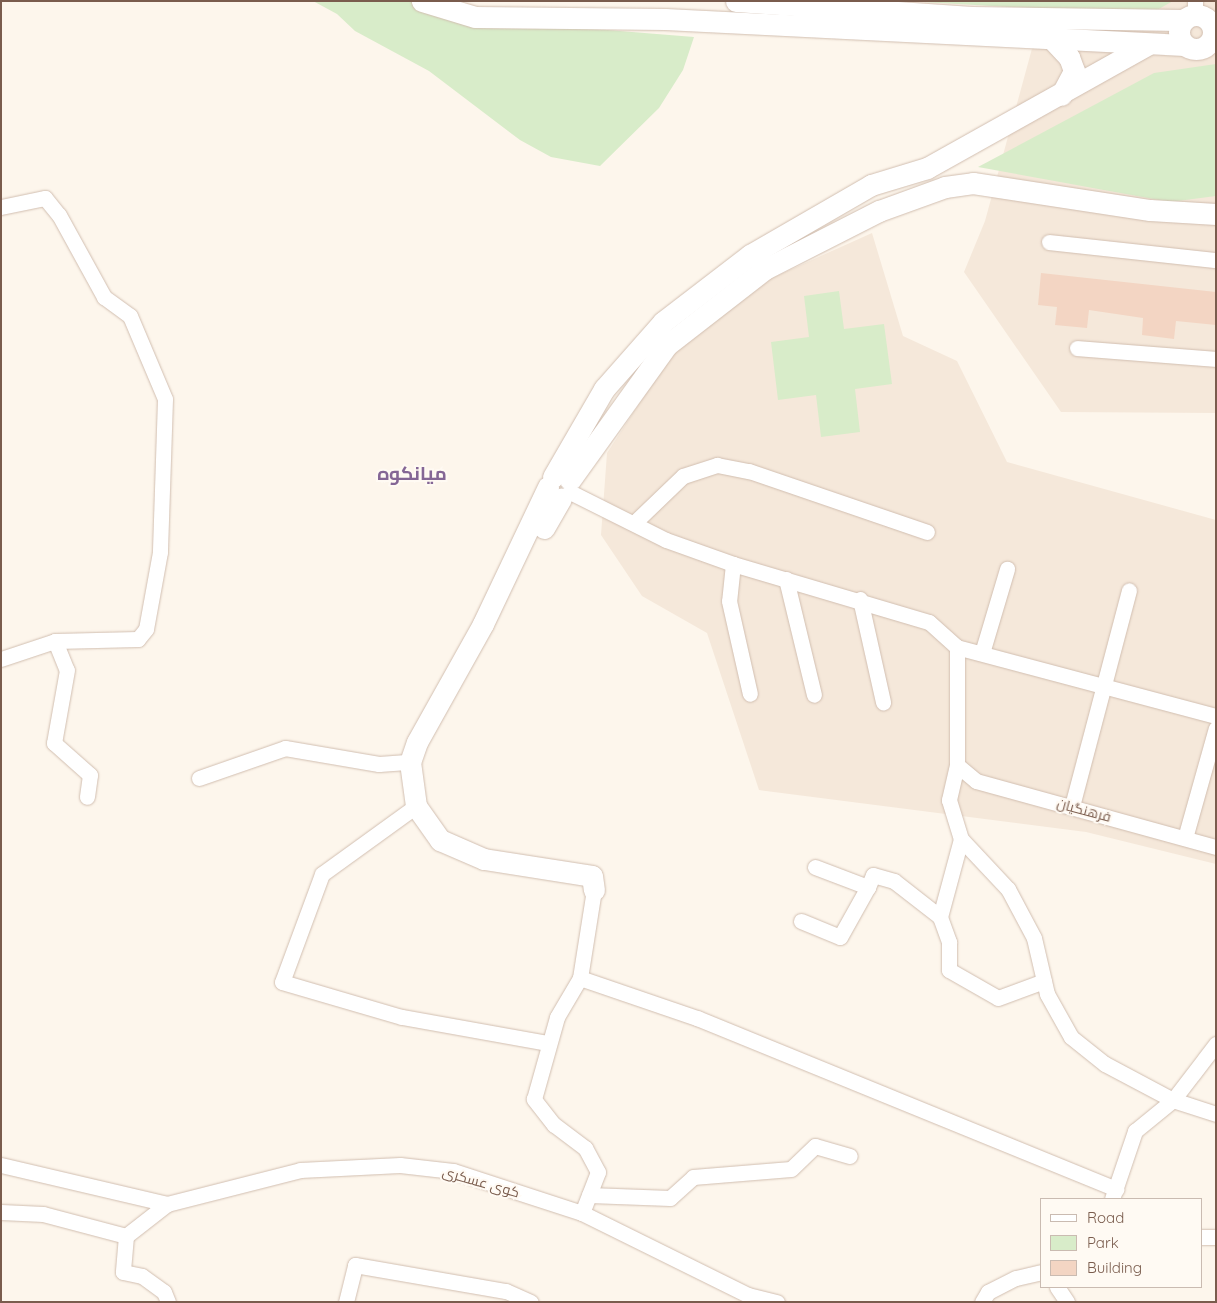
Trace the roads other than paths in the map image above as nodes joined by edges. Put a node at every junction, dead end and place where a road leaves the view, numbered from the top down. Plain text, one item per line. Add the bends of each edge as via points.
1 (422, 1) edge
2 (736, 1) edge
3 (1199, 16) edge
4 (1052, 39) junction
5 (1147, 45) junction
6 (1202, 45) edge
7 (1060, 97) junction
8 (1, 207) edge
9 (1216, 214) edge
10 (1049, 242) dead end
11 (1216, 260) edge
12 (1076, 348) dead end
13 (1216, 359) edge
14 (560, 487) junction
15 (634, 523) junction
16 (927, 532) dead end
17 (733, 564) junction
18 (1007, 569) dead end
19 (786, 578) junction
20 (1129, 590) dead end
21 (860, 599) junction
22 (55, 641) junction
23 (957, 647) junction
24 (982, 653) junction
25 (1, 659) edge
26 (1103, 684) junction
27 (750, 694) dead end
28 (814, 695) dead end
29 (882, 702) dead end
30 (1216, 716) edge
31 (1216, 728) edge
32 (410, 762) junction
33 (958, 765) junction
34 (199, 778) dead end
35 (87, 797) dead end
36 (416, 806) junction
37 (1072, 806) junction
38 (1184, 838) junction
39 (961, 839) junction
40 (1216, 847) edge
41 (815, 867) dead end
42 (868, 888) junction
43 (594, 890) joint
44 (940, 917) junction
45 (801, 920) dead end
46 (580, 978) junction
47 (1044, 981) junction
48 (548, 1043) junction
49 (1216, 1044) edge
50 (1172, 1100) junction
51 (1216, 1114) edge
52 (850, 1156) dead end
53 (1, 1165) edge
54 (1115, 1194) edge
55 (589, 1195) junction
56 (167, 1204) junction
57 (1, 1212) edge
58 (582, 1213) junction
59 (126, 1236) junction
60 (1202, 1237) edge
61 (1216, 1237) edge
62 (1040, 1272) edge
63 (1058, 1288) edge
64 (504, 1297) edge
65 (168, 1302) edge
66 (346, 1302) edge
67 (531, 1302) edge
68 (778, 1302) edge
69 (982, 1302) edge
70 (1067, 1302) edge

1 - 4 main road via 475,17 665,19
2 - 3 main road via 971,17
3 - 6 main road via 1212,33
3 - 6 main road via 1179,28
4 - 5 main road
4 - 7 main road via 1070,57 1074,71
5 - 6 main road
5 - 7 main road
7 - 14 main road via 926,168 871,185 750,255 664,322 604,390
8 - 22 street via 45,198 59,216 104,297 130,316 165,399 160,552 146,628 138,639
9 - 14 main road via 1150,210 973,183 945,187 879,211 765,269 667,345
10 - 11 street
12 - 13 street
14 - 15 street
14 - 32 main road via 417,742
15 - 16 street via 683,476 717,465 749,471
15 - 17 street via 666,540
17 - 19 street
17 - 27 street via 728,601
18 - 24 street
19 - 21 street
19 - 28 street
20 - 26 street
21 - 23 street via 929,622
21 - 29 street
22 - 25 street
22 - 35 street via 67,670 54,743 90,775
23 - 24 street
23 - 33 street
24 - 26 street
26 - 30 street
26 - 37 street
31 - 38 street
32 - 34 street via 379,764 284,748
32 - 36 main road
33 - 37 street, فرهنگیان via 976,781
33 - 39 street via 949,800
36 - 43 main road via 440,840 484,859 592,876
36 - 48 street via 322,874 282,982 402,1017
37 - 38 street, فرهنگیان
38 - 40 street, فرهنگیان
39 - 44 street
39 - 47 street via 1008,889 1034,938
41 - 42 street
42 - 44 street via 873,875 894,881
42 - 45 street via 840,937
43 - 46 street
44 - 47 street via 949,942 949,970 998,998
46 - 48 street via 557,1017
46 - 54 street via 697,1018
47 - 50 street via 1047,994 1071,1037 1105,1064
48 - 55 street via 534,1099 554,1125 585,1148 598,1172
49 - 50 street
50 - 51 street
50 - 54 street via 1135,1131
52 - 55 street via 815,1146 791,1169 694,1178 670,1198
53 - 56 street
55 - 58 street
56 - 58 street, کوی عسکری via 300,1170 400,1165 453,1171
56 - 59 street
57 - 59 street via 43,1214
58 - 68 street, کوی عسکری via 748,1295
59 - 65 street via 123,1272 142,1276 164,1292
60 - 61 street
62 - 69 street via 1016,1278 988,1292
63 - 70 street
64 - 66 street via 355,1264
64 - 67 street

